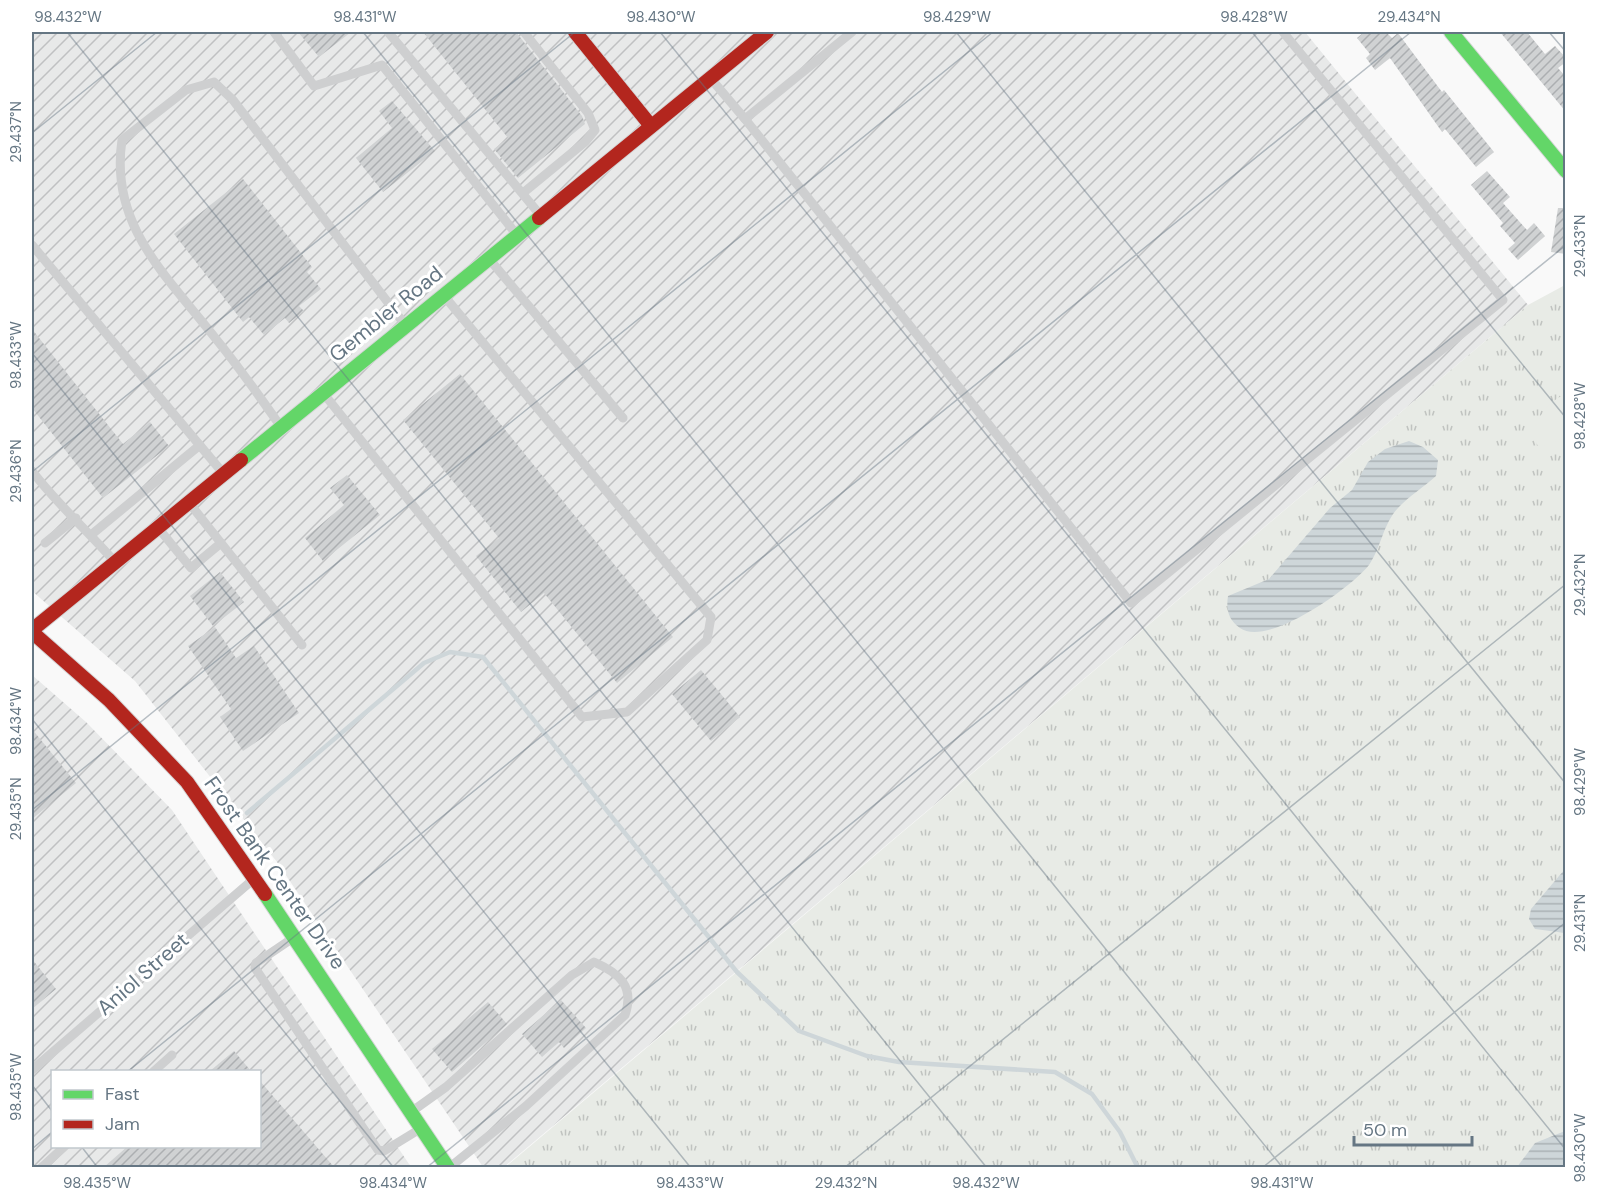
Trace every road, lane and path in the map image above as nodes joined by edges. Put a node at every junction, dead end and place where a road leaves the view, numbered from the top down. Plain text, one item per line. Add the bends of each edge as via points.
1 (274, 32) edge
2 (388, 32) edge
3 (524, 32) edge
4 (575, 32) edge
5 (767, 32) edge
6 (852, 32) edge
7 (1283, 32) edge
8 (1451, 32) edge
9 (710, 78) junction
10 (745, 119) junction
11 (651, 126) junction
12 (1565, 172) edge
13 (523, 193) junction
14 (541, 216) junction
15 (517, 235) junction
16 (32, 245) edge
17 (488, 258) junction
18 (443, 295) junction
19 (405, 326) junction
20 (323, 393) junction
21 (623, 418) dead end
22 (281, 427) junction
23 (200, 445) junction
24 (32, 471) edge
25 (224, 474) junction
26 (188, 502) junction
27 (76, 518) junction
28 (158, 527) junction
29 (91, 535) junction
30 (45, 543) dead end
31 (221, 543) junction
32 (115, 562) junction
33 (32, 631) edge
34 (302, 645) dead end
35 (255, 878) junction
36 (295, 937) junction
37 (172, 1055) dead end
38 (32, 1070) edge
39 (154, 1070) edge
40 (411, 1112) junction
41 (422, 1128) junction
42 (63, 1148) edge
43 (41, 1167) edge
44 (449, 1167) edge

1 - 15 lane via 315,86 382,65
2 - 13 lane
3 - 13 lane via 588,113 595,130
4 - 11 main road
5 - 9 main road, Gembler Road
6 - 10 lane
7 - 10 lane via 1503,300 1131,603
8 - 12 main road
9 - 10 lane
9 - 11 main road, Gembler Road
11 - 14 main road, Gembler Road
13 - 14 lane
14 - 15 main road, Gembler Road
15 - 17 main road, Gembler Road
16 - 23 lane
17 - 18 main road, Gembler Road
17 - 21 lane
18 - 19 main road, Gembler Road
18 - 20 lane via 711,617 707,640 627,712 582,717
19 - 20 main road, Gembler Road
19 - 22 lane via 233,100 214,82 186,90 122,140 118,165 132,220 146,253
20 - 22 main road, Gembler Road
22 - 25 main road, Gembler Road
23 - 25 lane
23 - 29 lane
24 - 27 lane via 52,498
25 - 26 main road, Gembler Road
26 - 28 main road, Gembler Road
26 - 31 lane
27 - 29 lane
27 - 30 lane
28 - 31 lane via 191,568
28 - 32 main road, Gembler Road
29 - 32 lane
31 - 34 lane
32 - 33 main road, Gembler Road
33 - 35 main road, Frost Bank Center Drive via 109,700 187,782
35 - 36 main road, Frost Bank Center Drive
35 - 38 lane, Aniol Street
36 - 40 main road, Frost Bank Center Drive
36 - 41 lane via 256,963 255,968 378,1150 384,1151
37 - 39 lane
40 - 41 main road, Frost Bank Center Drive
40 - 44 lane via 446,1087 572,975 594,962 613,970 624,983 630,1002 625,1015 526,1106
41 - 44 main road, Frost Bank Center Drive
42 - 43 lane

